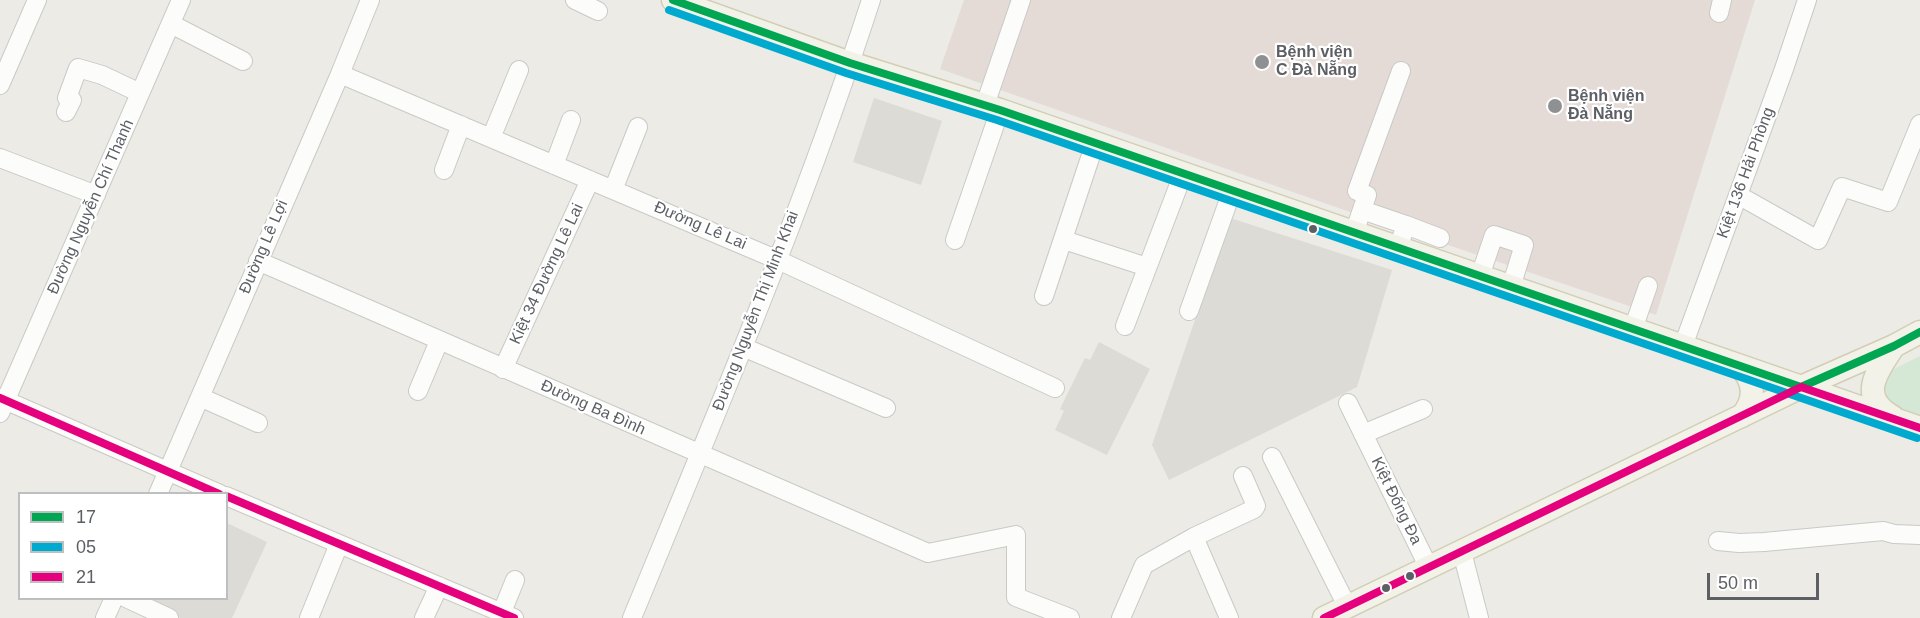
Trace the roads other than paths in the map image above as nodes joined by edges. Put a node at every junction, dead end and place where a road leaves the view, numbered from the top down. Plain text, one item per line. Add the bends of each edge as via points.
1 (37, 0) edge
2 (181, 0) edge
3 (370, 0) edge
4 (575, 0) edge
5 (673, 0) edge
6 (871, 0) edge
7 (1021, 0) edge
8 (1807, 0) edge
9 (598, 11) dead end
10 (171, 24) junction
11 (243, 61) dead end
12 (850, 63) junction
13 (519, 70) dead end
14 (1401, 71) dead end
15 (340, 74) junction
16 (0, 85) edge
17 (140, 93) junction
18 (992, 107) junction
19 (66, 112) dead end
20 (571, 120) dead end
21 (1920, 124) edge
22 (461, 125) junction
23 (638, 127) dead end
24 (491, 138) junction
25 (1095, 143) junction
26 (0, 158) edge
27 (554, 165) junction
28 (444, 170) dead end
29 (1183, 174) junction
30 (590, 180) junction
31 (613, 190) junction
32 (1232, 191) junction
33 (96, 195) junction
34 (1738, 195) junction
35 (1362, 210) junction
36 (1406, 225) junction
37 (1354, 233) junction
38 (1440, 238) dead end
39 (955, 240) dead end
40 (1064, 240) junction
41 (1398, 248) junction
42 (778, 260) junction
43 (258, 261) junction
44 (1147, 267) junction
45 (1480, 276) junction
46 (1648, 286) dead end
47 (1511, 287) junction
48 (1044, 296) dead end
49 (1189, 311) dead end
50 (1125, 326) dead end
51 (1633, 329) junction
52 (1920, 332) edge
53 (439, 341) junction
54 (1683, 346) junction
55 (1894, 346) junction
56 (742, 347) junction
57 (1738, 365) junction
58 (503, 369) junction
59 (1801, 387) junction
60 (1055, 388) dead end
61 (418, 391) dead end
62 (200, 397) junction
63 (1347, 403) dead end
64 (2, 404) edge
65 (886, 408) dead end
66 (1423, 409) dead end
67 (1742, 416) junction
68 (258, 423) dead end
69 (1910, 424) edge
70 (1363, 434) junction
71 (700, 455) junction
72 (1272, 457) dead end
73 (168, 471) junction
74 (1243, 476) dead end
75 (159, 492) edge
76 (215, 492) edge
77 (228, 497) edge
78 (1920, 535) edge
79 (1194, 537) junction
80 (1718, 542) dead end
81 (339, 544) junction
82 (1462, 552) junction
83 (1429, 568) junction
84 (515, 580) dead end
85 (439, 586) junction
86 (113, 600) edge
87 (130, 600) edge
88 (1347, 606) junction
89 (501, 614) edge
90 (105, 618) edge
91 (169, 618) edge
92 (309, 618) edge
93 (424, 618) edge
94 (632, 618) edge
95 (1070, 618) edge
96 (1121, 618) edge
97 (1229, 618) edge
98 (1324, 618) edge
99 (1479, 618) edge

1 - 16 street
2 - 10 street, Đường Nguyễn Chí Thanh
3 - 15 street, Đường Lê Lợi
4 - 9 street
5 - 12 main road
6 - 12 street, Đường Nguyễn Thị Minh Khai
7 - 18 street
8 - 34 street, Kiệt 136 Hải Phòng
10 - 11 street
10 - 17 street, Đường Nguyễn Chí Thanh
12 - 18 main road
12 - 42 street, Đường Nguyễn Thị Minh Khai
13 - 24 street
14 - 35 street via 1357,191 1367,195
15 - 22 street, Đường Lê Lai
15 - 43 street, Đường Lê Lợi
17 - 19 street via 78,68
17 - 33 street, Đường Nguyễn Chí Thanh
18 - 25 main road
18 - 39 street
20 - 27 street
21 - 34 street via 1888,202 1842,187 1818,240
22 - 24 street, Đường Lê Lai
22 - 28 street
23 - 31 street
24 - 27 street, Đường Lê Lai
25 - 29 main road
25 - 40 street
26 - 33 street
27 - 30 street, Đường Lê Lai
29 - 32 main road
29 - 44 street
30 - 31 street, Đường Lê Lai
30 - 58 street, Kiệt 34 Đường Lê Lai
31 - 42 street, Đường Lê Lai
32 - 37 main road
32 - 49 street
33 - 64 street, Đường Nguyễn Chí Thanh
34 - 54 street, Kiệt 136 Hải Phòng
35 - 36 street
35 - 37 street
36 - 38 street
36 - 41 street
37 - 41 main road
40 - 44 street
40 - 48 street
41 - 45 main road
42 - 56 street, Đường Nguyễn Thị Minh Khai
42 - 60 street, Đường Lê Lai
43 - 53 street, Đường Ba Đình
43 - 62 street, Đường Lê Lợi
44 - 50 street
45 - 47 main road
45 - 47 street via 1494,235 1524,245
46 - 51 street
47 - 51 main road
51 - 54 main road
52 - 55 main road
53 - 58 street, Đường Ba Đình
53 - 61 street
54 - 57 main road
55 - 59 main road
55 - 69 main road via 1875,374 1873,394 1886,413
56 - 65 street
56 - 71 street, Đường Nguyễn Thị Minh Khai
57 - 59 main road
57 - 67 main road via 1753,390
58 - 71 street, Đường Ba Đình
59 - 67 main road
59 - 69 main road
62 - 68 street
62 - 73 street, Đường Lê Lợi
63 - 70 street, Kiệt Đống Đa
64 - 73 street
66 - 70 street
67 - 82 main road
70 - 83 street, Kiệt Đống Đa
71 - 94 street, Đường Nguyễn Thị Minh Khai
71 - 95 street, Đường Ba Đình via 928,553 1016,535 1017,597
72 - 88 street
73 - 75 street, Đường Lê Lợi
73 - 76 street
74 - 79 street via 1254,509
77 - 81 street
78 - 80 street via 1883,531
79 - 96 street via 1143,565
79 - 97 street
81 - 85 street
81 - 92 street
82 - 83 main road
82 - 99 street
83 - 88 main road
84 - 89 street
85 - 89 street
85 - 93 street
86 - 90 street
87 - 91 street
88 - 98 main road

